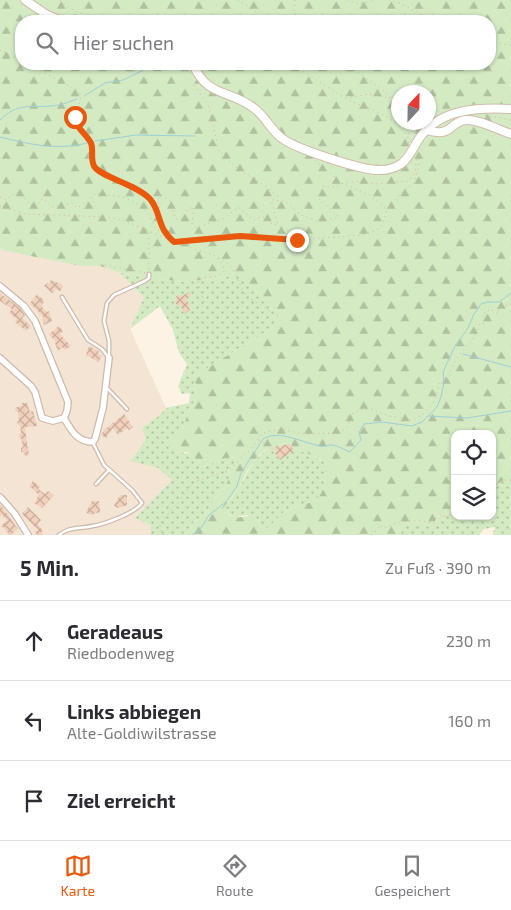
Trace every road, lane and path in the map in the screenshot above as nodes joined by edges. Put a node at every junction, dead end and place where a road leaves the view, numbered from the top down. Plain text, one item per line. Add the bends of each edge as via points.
1 (25, 0) edge
2 (60, 0) edge
3 (238, 0) edge
4 (295, 0) edge
5 (347, 0) edge
6 (364, 0) edge
7 (375, 0) edge
8 (389, 0) edge
9 (361, 4) junction
10 (47, 15) edge
11 (85, 15) edge
12 (259, 15) edge
13 (296, 15) edge
14 (423, 15) edge
15 (496, 43) edge
16 (511, 45) edge
17 (0, 50) edge
18 (15, 58) edge
19 (39, 70) edge
20 (196, 70) edge
21 (300, 70) edge
22 (354, 70) edge
23 (198, 76) junction
24 (347, 98) junction
25 (511, 109) edge
26 (483, 115) dead end
27 (511, 120) edge
28 (436, 122) edge
29 (426, 130) joint
30 (407, 134) dead end
31 (511, 134) edge
32 (419, 139) junction
33 (310, 157) dead end
34 (344, 183) junction
35 (0, 197) edge
36 (282, 200) junction
37 (285, 204) dead end
38 (0, 206) edge
39 (387, 210) junction
40 (159, 220) junction
41 (148, 232) junction
42 (174, 242) junction
43 (218, 257) junction
44 (100, 264) dead end
45 (149, 274) junction
46 (0, 286) edge
47 (62, 297) dead end
48 (204, 302) dead end
49 (511, 304) edge
50 (278, 316) dead end
51 (0, 358) edge
52 (109, 358) junction
53 (106, 387) junction
54 (127, 409) dead end
55 (64, 418) junction
56 (259, 440) junction
57 (93, 442) junction
58 (273, 449) dead end
59 (109, 470) junction
60 (511, 480) edge
61 (96, 484) dead end
62 (496, 485) edge
63 (0, 497) edge
64 (451, 514) edge
65 (494, 520) edge
66 (28, 535) edge
67 (59, 535) edge
68 (164, 535) edge
69 (371, 535) edge
70 (493, 535) edge

1 - 10 street
2 - 11 path
3 - 12 path
4 - 13 path
5 - 9 path
6 - 9 path
7 - 9 path
8 - 14 path
15 - 16 path
17 - 18 path
19 - 40 path via 80,93 76,123 91,143 93,164 101,173 127,183 147,196 153,202
20 - 23 street
21 - 24 path
22 - 24 path via 390,98 369,94
23 - 32 street via 207,86 255,108 285,140 365,168 379,171 396,167 406,159
23 - 36 path via 194,85 208,104 219,150 237,168
24 - 30 path via 386,117
25 - 28 street via 464,112
26 - 27 path
29 - 31 street via 448,132 464,120 471,120
29 - 32 street
32 - 34 path via 414,173 408,181
32 - 39 path via 419,166 414,183
33 - 34 path
34 - 36 path via 324,186 318,198 339,217 318,222 301,215
34 - 39 path via 371,196
35 - 40 path via 6,200 17,192 35,208 43,198 52,207 72,203 77,208 87,202 93,208 96,205 91,198 96,193 127,199 150,214 154,227 160,231
36 - 37 path
36 - 40 path via 271,200 278,225 262,216 254,220 238,207 226,218 196,228 192,224 194,207 178,220 170,200 161,195 157,200
38 - 41 path via 25,214 106,217 122,220
39 - 42 path via 382,225 363,235 297,240 240,236
40 - 42 path via 163,231
41 - 42 path
41 - 45 path
42 - 43 path
43 - 48 path via 224,273 201,278 198,282
43 - 50 path via 233,270 246,296
44 - 45 path
45 - 52 lane via 145,281 114,295 107,303 104,321
46 - 55 street via 24,306 35,321 68,402
47 - 52 lane via 88,340 102,348
49 - 56 path via 499,308 498,314 490,308 483,314 487,319 480,323 473,340 454,362 448,382 440,383 434,403 422,415 410,420 371,409 359,410 343,431 304,434 280,429 263,434
51 - 55 street via 31,386 42,418 52,422
52 - 53 street
53 - 54 lane
53 - 57 street
55 - 57 street via 77,437
56 - 58 path
56 - 68 path via 229,470 194,482 160,524
57 - 59 lane
59 - 61 lane
59 - 67 lane via 142,503 132,511 98,525 71,528
60 - 62 path
63 - 66 street
64 - 69 path via 439,515 434,523 404,521 383,528 380,525
65 - 70 path

